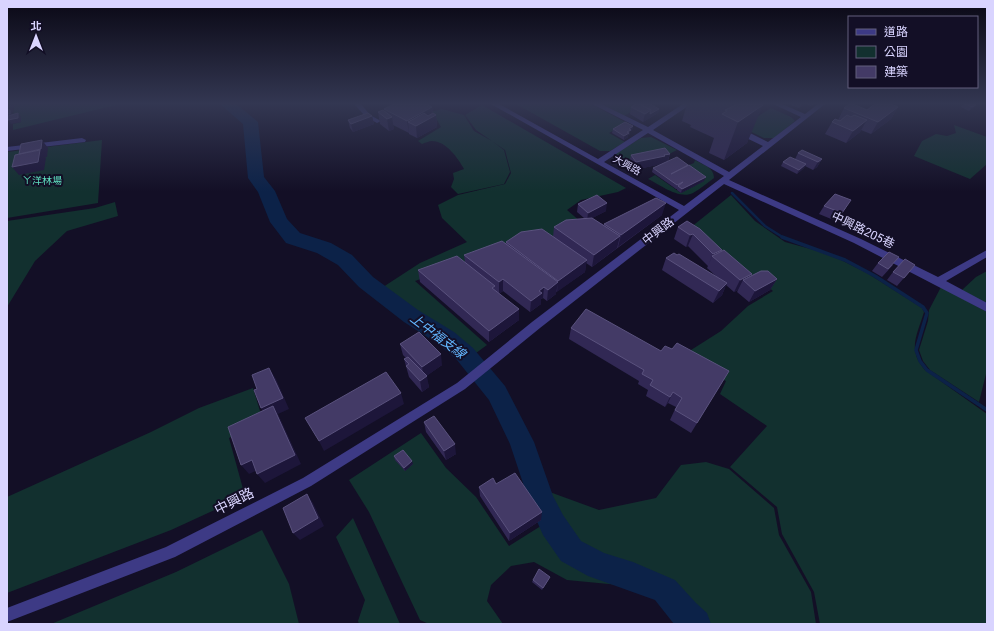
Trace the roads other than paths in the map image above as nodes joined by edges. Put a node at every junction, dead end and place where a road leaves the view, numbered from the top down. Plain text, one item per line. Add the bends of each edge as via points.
1 (549, 133) edge
2 (643, 133) edge
3 (654, 133) edge
4 (743, 133) edge
5 (784, 133) edge
6 (82, 140) dead end
7 (769, 146) junction
8 (7, 149) edge
9 (600, 161) junction
10 (727, 178) junction
11 (685, 210) junction
12 (987, 252) edge
13 (939, 281) junction
14 (987, 308) edge
15 (7, 615) edge

1 - 9 street, 大興路
2 - 9 street
3 - 10 street, 中興路205巷
4 - 7 street
5 - 7 street, 中興路
6 - 8 street
7 - 10 street, 中興路
9 - 11 street, 大興路
10 - 11 street, 中興路
10 - 13 street, 中興路205巷
11 - 15 street, 中興路 via 461,386 307,482 170,552
12 - 13 street
13 - 14 street, 中興路205巷

